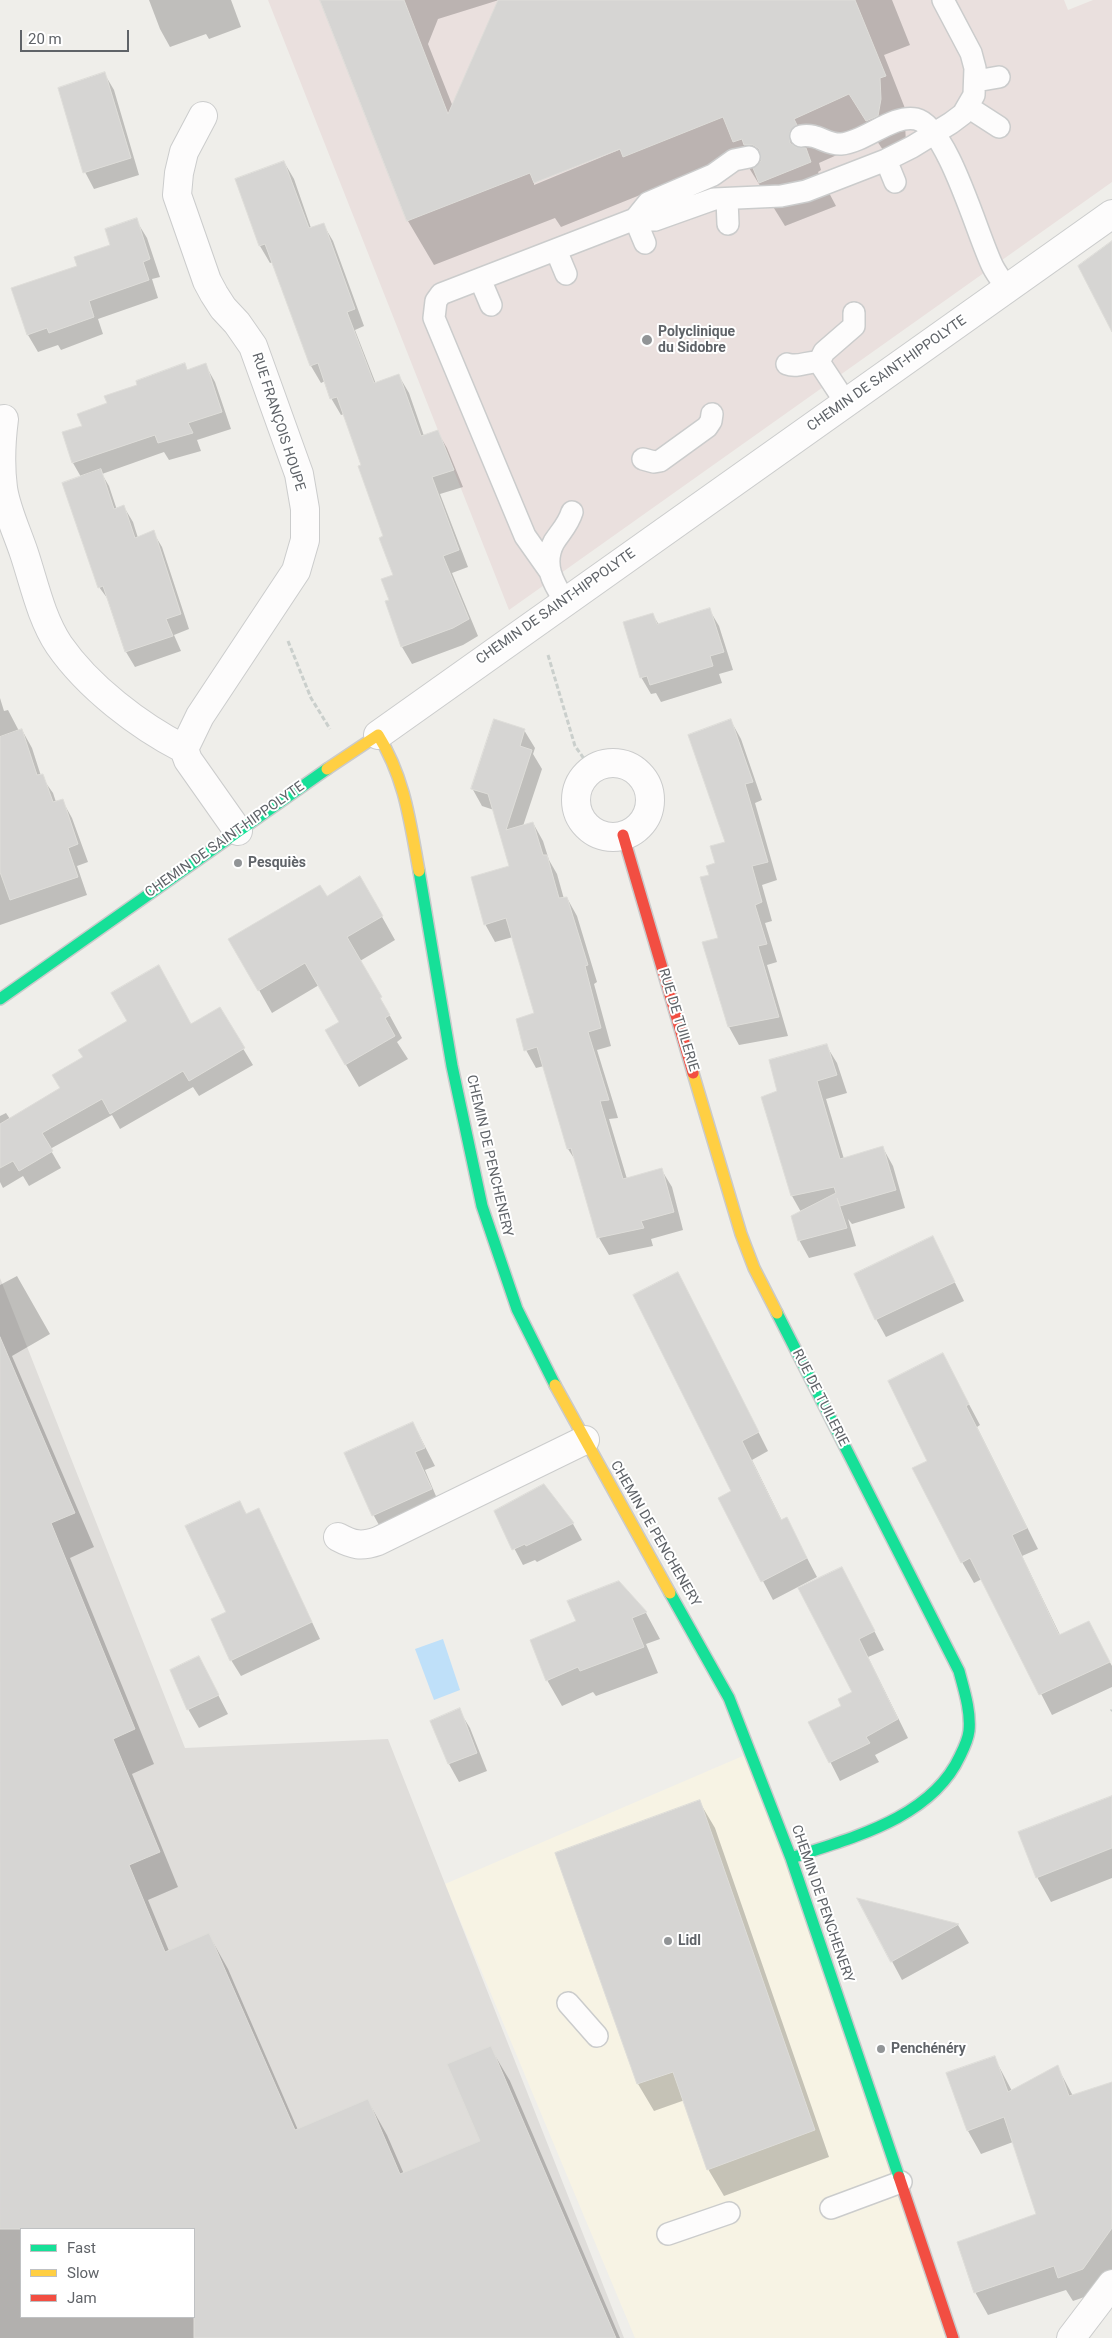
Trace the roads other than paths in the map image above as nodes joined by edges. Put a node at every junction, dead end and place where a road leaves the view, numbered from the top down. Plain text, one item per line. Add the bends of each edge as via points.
1 (946, 1) edge
2 (999, 77) dead end
3 (976, 81) junction
4 (968, 107) junction
5 (203, 116) dead end
6 (999, 127) dead end
7 (935, 133) junction
8 (801, 136) dead end
9 (748, 156) dead end
10 (886, 160) junction
11 (895, 182) dead end
12 (727, 199) junction
13 (1112, 214) edge
14 (635, 219) junction
15 (728, 224) dead end
16 (645, 243) dead end
17 (556, 250) junction
18 (566, 274) dead end
19 (480, 279) junction
20 (1008, 289) junction
21 (490, 305) dead end
22 (854, 313) dead end
23 (819, 362) junction
24 (787, 364) dead end
25 (846, 403) junction
26 (712, 414) dead end
27 (4, 419) dead end
28 (643, 459) dead end
29 (572, 512) dead end
30 (549, 570) junction
31 (565, 601) junction
32 (378, 735) junction
33 (184, 749) junction
34 (238, 831) junction
35 (623, 835) junction
36 (0, 999) edge
37 (585, 1440) junction
38 (338, 1537) dead end
39 (791, 1858) junction
40 (568, 2004) dead end
41 (597, 2036) dead end
42 (901, 2182) junction
43 (831, 2208) dead end
44 (730, 2213) dead end
45 (668, 2234) dead end
46 (1112, 2284) edge
47 (953, 2338) edge
48 (1071, 2338) edge

1 - 3 lane via 971,53
2 - 3 lane
3 - 4 lane
4 - 6 lane
4 - 7 lane via 957,119
5 - 33 street, RUE FRANÇOIS HOUPE via 184,152 178,195 214,294 253,346 299,474 305,509 305,540 296,570 200,716
7 - 8 lane via 926,123 915,118 901,120 852,142 839,144 811,135
7 - 10 lane
7 - 20 lane via 953,166 993,268
9 - 14 lane via 648,204
10 - 11 lane
10 - 12 lane via 809,199 781,196
12 - 14 lane via 700,202 655,220
12 - 15 lane
13 - 20 street, CHEMIN DE SAINT-HIPPOLYTE
14 - 16 lane
14 - 17 lane
17 - 18 lane
17 - 19 lane
19 - 21 lane
19 - 30 lane via 441,294 436,301 434,318 525,536
20 - 25 street, CHEMIN DE SAINT-HIPPOLYTE
22 - 23 lane via 854,326 824,352
23 - 24 lane via 798,366
23 - 25 lane
25 - 31 street, CHEMIN DE SAINT-HIPPOLYTE
26 - 28 lane via 712,421 707,427 660,461
27 - 33 street via 0,454 3,488 44,614 59,644 79,669 128,715
29 - 30 lane via 567,526 551,549
30 - 31 lane via 551,580
31 - 32 street, CHEMIN DE SAINT-HIPPOLYTE
32 - 34 street, CHEMIN DE SAINT-HIPPOLYTE
32 - 37 street, CHEMIN DE PENCHENERY via 395,764 406,798 452,1066 485,1214 517,1308
33 - 34 street via 195,771
34 - 36 street, CHEMIN DE SAINT-HIPPOLYTE
35 - 35 street via 598,834 580,817 576,805 581,780 592,770 612,762 635,769 648,788 650,800 649,812 634,830
35 - 39 street, RUE DE TUILERIE via 741,1234 754,1268 959,1671 966,1694 967,1741 957,1764 925,1801 850,1838
37 - 38 street via 378,1541 364,1546
37 - 39 street, CHEMIN DE PENCHENERY via 730,1698
39 - 42 street, CHEMIN DE PENCHENERY
40 - 41 lane
42 - 43 lane
42 - 47 street, CHEMIN DE PENCHENERY
44 - 45 lane
46 - 48 street

